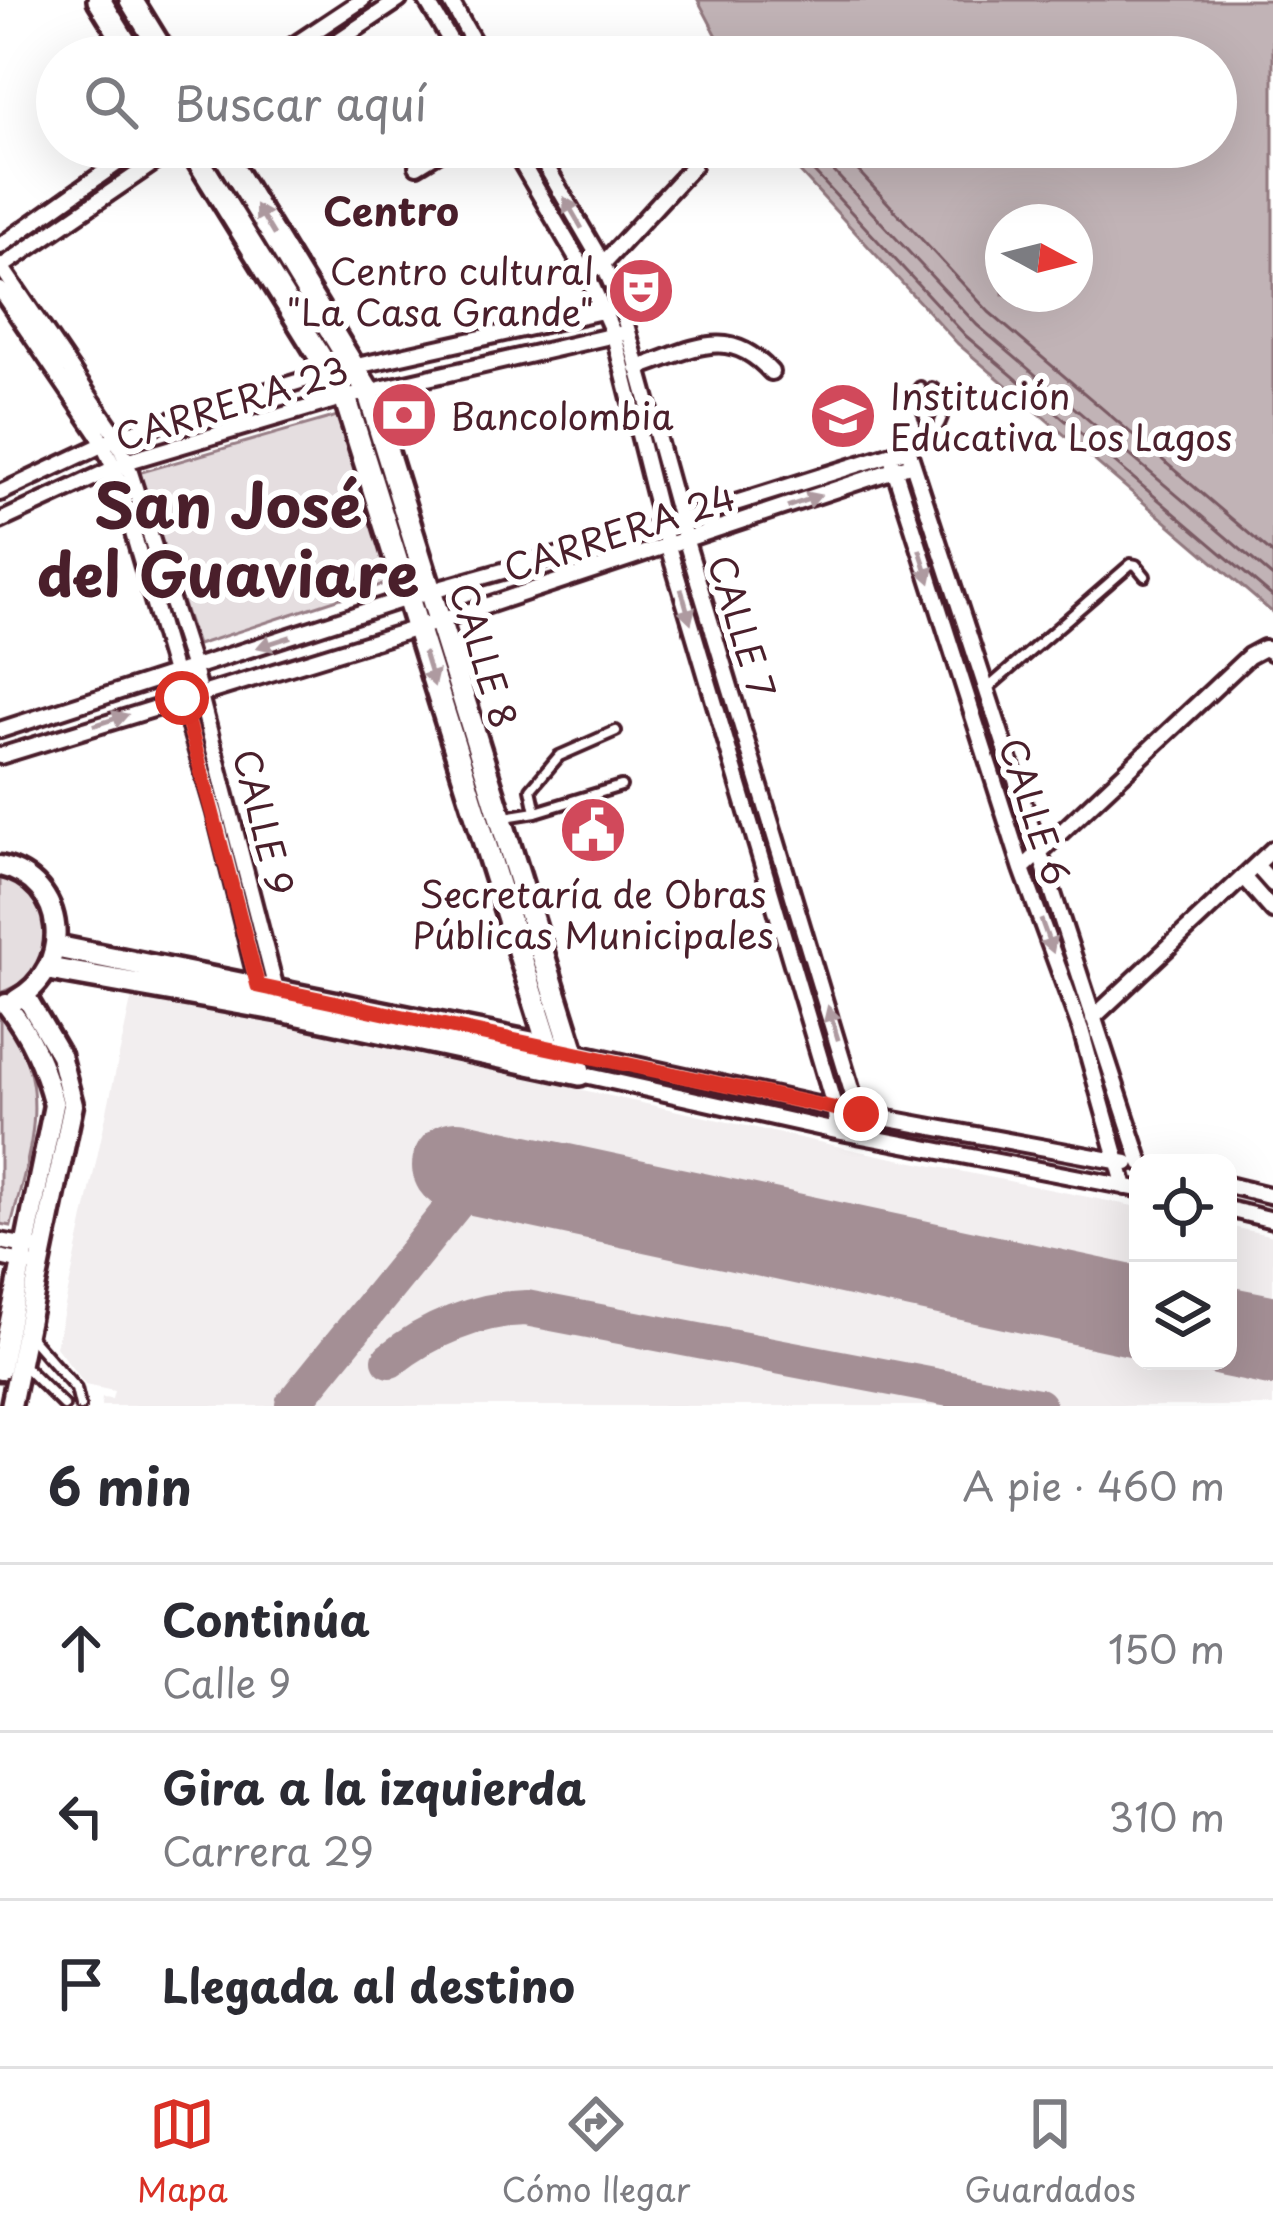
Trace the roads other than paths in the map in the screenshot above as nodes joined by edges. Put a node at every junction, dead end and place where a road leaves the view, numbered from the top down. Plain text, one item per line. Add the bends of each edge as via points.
1 (98, 0) edge
2 (131, 0) edge
3 (362, 0) edge
4 (399, 0) edge
5 (426, 0) edge
6 (450, 0) edge
7 (121, 36) edge
8 (153, 36) edge
9 (308, 36) edge
10 (345, 36) edge
11 (447, 36) edge
12 (470, 36) edge
13 (110, 168) edge
14 (146, 168) edge
15 (203, 168) edge
16 (233, 168) edge
17 (524, 168) edge
18 (547, 168) edge
19 (691, 168) edge
20 (0, 246) edge
21 (603, 264) junction
22 (0, 266) edge
23 (588, 277) junction
24 (0, 290) edge
25 (613, 308) junction
26 (621, 333) junction
27 (637, 368) junction
28 (355, 370) junction
29 (330, 372) junction
30 (771, 372) dead end
31 (920, 387) dead end
32 (932, 388) dead end
33 (368, 391) junction
34 (345, 397) junction
35 (927, 439) junction
36 (110, 440) junction
37 (889, 454) junction
38 (910, 456) junction
39 (120, 465) junction
40 (895, 470) junction
41 (0, 493) edge
42 (0, 521) edge
43 (680, 521) junction
44 (662, 526) junction
45 (686, 541) junction
46 (669, 546) junction
47 (1145, 576) dead end
48 (431, 592) junction
49 (407, 598) junction
50 (440, 621) junction
51 (417, 628) junction
52 (1273, 653) edge
53 (193, 668) junction
54 (173, 674) junction
55 (988, 688) junction
56 (200, 692) junction
57 (182, 698) junction
58 (0, 730) edge
59 (616, 731) dead end
60 (746, 743) junction
61 (728, 748) junction
62 (0, 756) edge
63 (621, 786) dead end
64 (232, 806) junction
65 (536, 812) junction
66 (215, 813) junction
67 (501, 818) junction
68 (477, 826) junction
69 (1273, 849) edge
70 (1041, 850) junction
71 (0, 866) edge
72 (1257, 866) junction
73 (1022, 869) junction
74 (1244, 878) junction
75 (1273, 884) edge
76 (1273, 911) edge
77 (803, 929) junction
78 (781, 934) junction
79 (53, 958) junction
80 (25, 995) junction
81 (270, 998) junction
82 (3, 1004) edge
83 (1096, 1016) junction
84 (1081, 1030) junction
85 (549, 1046) junction
86 (573, 1052) junction
87 (556, 1069) junction
88 (580, 1074) junction
89 (64, 1105) junction
90 (835, 1109) junction
91 (861, 1114) junction
92 (836, 1131) junction
93 (865, 1136) junction
94 (1137, 1154) edge
95 (1119, 1162) junction
96 (1129, 1162) edge
97 (1129, 1182) edge
98 (1129, 1187) edge
99 (1237, 1187) edge
100 (1273, 1196) edge
101 (1237, 1211) edge
102 (1273, 1220) edge
103 (0, 1240) edge
104 (32, 1256) junction
105 (0, 1257) edge
106 (12, 1315) junction
107 (27, 1333) junction
108 (7, 1340) junction
109 (20, 1361) junction
110 (0, 1370) edge
111 (79, 1405) edge
112 (11, 1406) edge
113 (64, 1406) edge

1 - 7 main road
2 - 8 main road
3 - 9 street
4 - 10 street
5 - 11 street
6 - 12 street
13 - 20 street
14 - 22 street
15 - 29 main road, CALLE 8
28 -> 16 main road, CALLE 8
17 - 23 street, CALLE 7
21 -> 18 street, CALLE 7
19 - 21 street
21 - 23 street
21 - 25 street, CALLE 7
22 - 36 street, CALLE 9
23 - 25 street, CALLE 7
24 - 36 street, CALLE 9
25 - 26 street, CALLE 7
25 - 28 street, CARRERA 23
26 - 27 street, CALLE 7
26 - 33 street, CARRERA 23
26 - 44 street, CALLE 7
27 - 30 street via 729,343 756,354
27 - 43 street, CALLE 7
28 - 29 street, CARRERA 23
28 - 33 main road, CALLE 8
29 - 34 main road, CALLE 8
29 - 36 street, CARRERA 23
31 - 35 lane
32 - 35 lane via 943,396 944,412
33 - 34 street, CARRERA 23
33 - 48 main road, CALLE 8
34 - 39 street, CARRERA 23
34 - 49 main road, CALLE 8
35 - 38 lane
36 - 39 street, CALLE 9
36 - 41 street, CARRERA 23
37 - 38 street, CARRERA 24
37 - 40 street, CALLE 6
37 - 43 street, CARRERA 24
38 - 40 street, CARRERA 24
38 - 55 street, CALLE 6
39 - 42 street, CARRERA 23
39 - 53 street, CALLE 9
39 - 54 street, CALLE 9
45 -> 40 street, CARRERA 24
40 -> 73 street, CALLE 6
43 - 44 street, CARRERA 24
43 - 45 street, CALLE 7
44 - 46 street, CALLE 7
44 - 48 street, CARRERA 24
45 - 46 street, CARRERA 24
45 - 60 street, CALLE 7
46 - 50 street, CARRERA 24
46 -> 61 street, CALLE 7
47 - 55 lane via 1131,565
48 - 49 street, CARRERA 24
48 - 50 main road, CALLE 8
49 - 51 main road, CALLE 8
49 -> 53 street, CARRERA 24
50 - 51 street, CARRERA 24
50 - 67 main road, CALLE 8
51 - 56 street, CARRERA 24
51 -> 68 main road, CALLE 8
52 - 70 street via 1264,648 1250,656
53 - 54 street, CARRERA 24
53 - 56 street, CALLE 9
54 - 57 street, CALLE 9
54 - 58 street, CARRERA 24
55 - 70 street, CALLE 6
56 - 57 street, CARRERA 24
56 - 64 street, CALLE 9
62 -> 57 street, CARRERA 24
57 - 66 street, CALLE 9
59 - 65 lane via 549,764 531,789
60 - 61 street
60 - 77 street, CALLE 7
61 - 78 street, CALLE 7
63 - 65 lane
64 - 66 street
64 - 81 street, CALLE 9
65 - 67 lane
66 - 81 street, CALLE 9
67 - 68 street
67 - 86 main road, CALLE 8
68 - 85 main road, CALLE 8
69 - 72 street
70 - 73 street
70 - 83 street, CALLE 6
71 - 79 street via 43,893 55,919
72 - 74 street
72 - 75 street
73 -> 84 street, CALLE 6
74 - 76 street
74 - 83 street
77 - 78 street
91 -> 77 street, CALLE 7
78 - 90 street, CALLE 7
79 - 80 street
79 - 81 main road
80 - 82 street
80 - 89 street via 60,1055
81 - 85 main road
81 - 87 main road
82 - 89 street via 26,1029
83 - 84 street
83 - 94 street, CALLE 6
84 - 95 street, CALLE 6
85 - 86 main road
85 - 87 main road, CALLE 8
86 - 88 main road, CALLE 8
86 - 90 street
87 - 88 main road
88 - 92 street
89 - 104 street
90 - 91 street
90 - 92 street, CALLE 7
91 - 93 street, CALLE 7
91 - 95 street
92 - 93 street
93 - 98 street
95 - 96 street
95 - 97 street, CALLE 6
99 - 100 street
101 - 102 street
103 - 104 street
104 - 105 street
104 - 106 street
104 - 107 street
106 - 107 lane
106 - 108 street
107 - 109 street
107 - 111 lane via 76,1389
108 - 109 lane
108 - 110 street
109 - 112 street
109 - 113 lane

